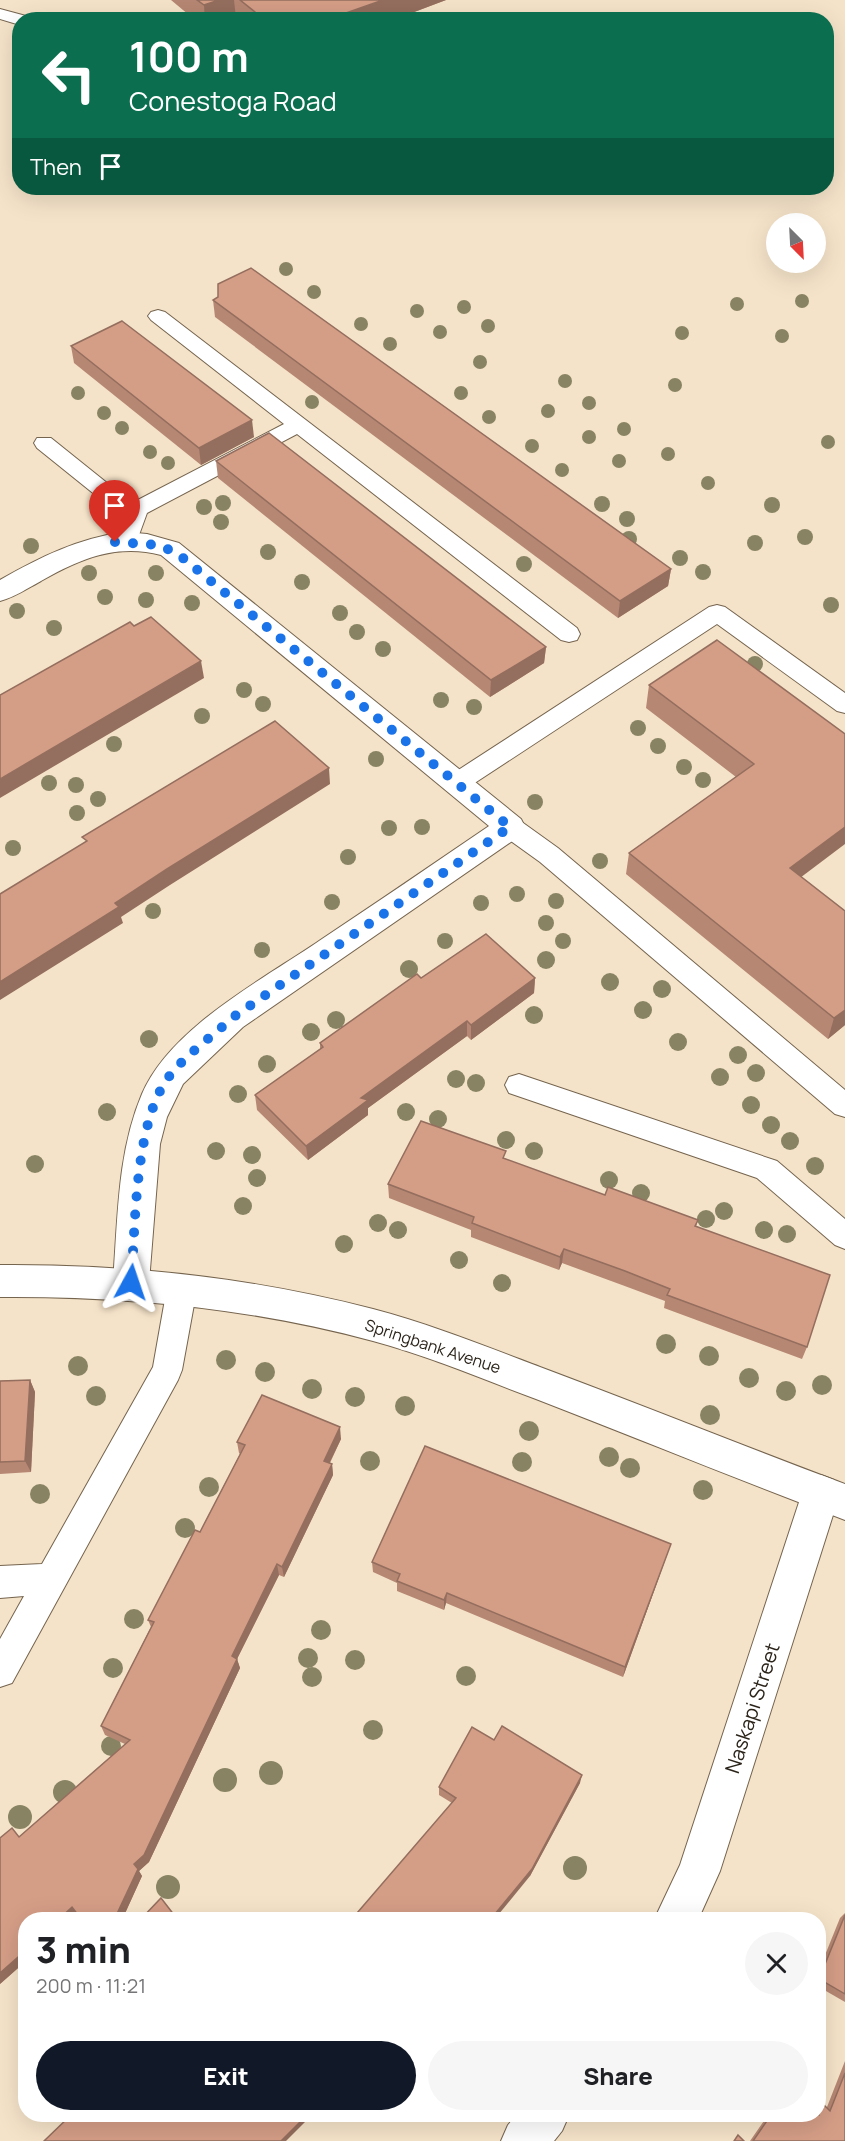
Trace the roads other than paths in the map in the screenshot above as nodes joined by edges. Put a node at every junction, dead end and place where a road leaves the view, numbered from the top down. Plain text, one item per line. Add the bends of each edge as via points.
1 (158, 316) dead end
2 (299, 424) junction
3 (44, 443) dead end
4 (135, 516) junction
5 (127, 541) junction
6 (0, 592) edge
7 (569, 634) dead end
8 (845, 705) edge
9 (455, 784) junction
10 (510, 827) junction
11 (519, 1085) dead end
12 (845, 1106) edge
13 (845, 1236) edge
14 (0, 1281) edge
15 (131, 1282) junction
16 (182, 1288) junction
17 (833, 1497) edge
18 (52, 1579) junction
19 (0, 1582) edge
20 (0, 1671) edge
21 (680, 1912) edge
22 (540, 2122) edge
23 (524, 2141) edge

1 - 2 lane
2 - 4 lane via 138,509
2 - 7 lane
3 - 4 lane
4 - 5 lane
5 - 6 street via 85,548
5 - 9 street via 159,545 178,554
8 - 9 lane via 717,613
9 - 10 street
10 - 12 lane via 549,855
10 - 15 street via 232,1018 170,1075 156,1097 144,1138
11 - 13 lane via 766,1169
14 - 15 street, Springbank Avenue
15 - 16 street, Springbank Avenue
16 - 17 street, Springbank Avenue via 281,1303 448,1348
16 - 18 lane via 167,1370
17 - 21 street, Naskapi Street via 699,1871
18 - 19 lane
18 - 20 lane
22 - 23 street

